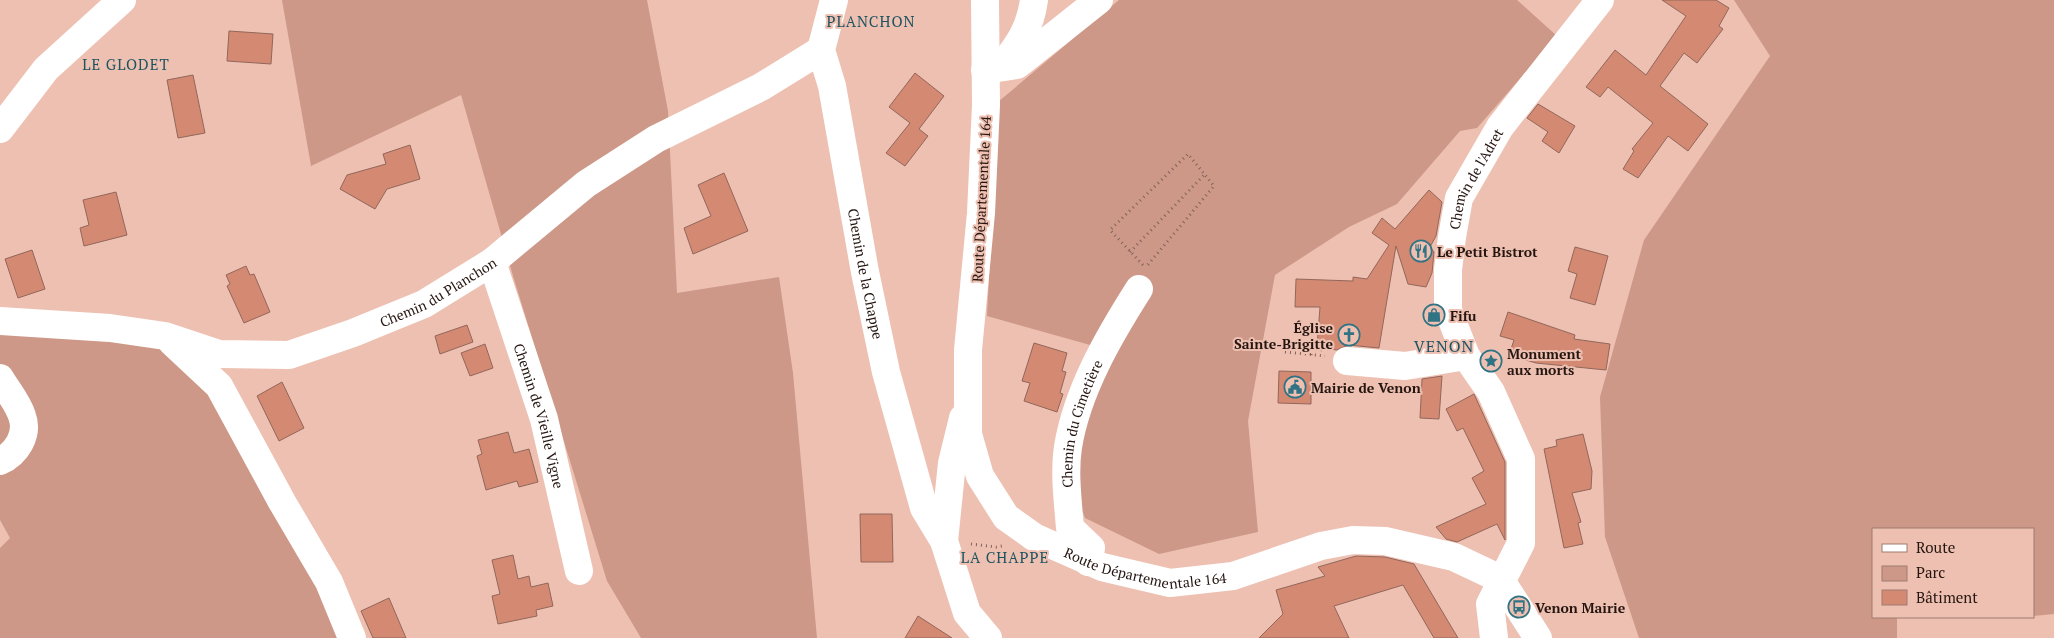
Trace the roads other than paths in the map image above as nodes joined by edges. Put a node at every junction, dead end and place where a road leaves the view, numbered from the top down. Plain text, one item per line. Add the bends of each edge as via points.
1 (122, 0) edge
2 (834, 0) edge
3 (985, 0) edge
4 (1034, 0) edge
5 (1099, 0) edge
6 (1600, 0) edge
7 (822, 50) junction
8 (993, 69) junction
9 (0, 129) edge
10 (492, 262) junction
11 (1143, 278) road end
12 (0, 321) edge
13 (165, 336) junction
14 (1466, 356) junction
15 (1347, 361) dead end
16 (0, 378) edge
17 (967, 402) junction
18 (0, 461) edge
19 (944, 541) junction
20 (1088, 562) junction
21 (579, 571) dead end
22 (1496, 593) junction
23 (352, 638) edge
24 (988, 638) edge
25 (1494, 638) edge
26 (1511, 638) edge
27 (1538, 638) edge

1 - 9 street via 46,70
2 - 7 street, Chemin de la Chappe
3 - 8 street, Route Départementale 164
4 - 8 street via 1031,22 1017,47
5 - 8 street via 1017,65
6 - 14 street, Chemin de l'Adret via 1500,127 1459,198 1448,270 1448,310
7 - 10 street, Chemin du Planchon via 761,87 656,139 586,184
7 - 19 street, Chemin de la Chappe via 832,86 864,272 886,372 924,508
8 - 17 street, Route Départementale 164 via 968,350
10 - 13 street, Chemin du Planchon via 424,304 289,355 219,354
10 - 21 street, Chemin de Vieille Vigne via 544,419
11 - 20 street, Chemin du Cimetière via 1096,366 1068,447 1070,528 1091,548
12 - 13 street, Chemin du Planchon via 110,328
13 - 23 street via 219,386 329,582
14 - 15 street via 1405,366
14 - 22 street, Chemin de l'Adret via 1492,392 1521,459 1521,543
16 - 18 street via 23,417 23,437 13,456
17 - 19 street via 952,463
17 - 20 street, Route Départementale 164 via 968,434 980,476 1006,517 1034,537
19 - 24 street via 967,613
20 - 22 street, Route Départementale 164 via 1170,584 1233,576 1321,546 1353,540 1385,541 1454,556 1474,564
22 - 25 street
22 - 26 street
22 - 27 street, Route Départementale 164

